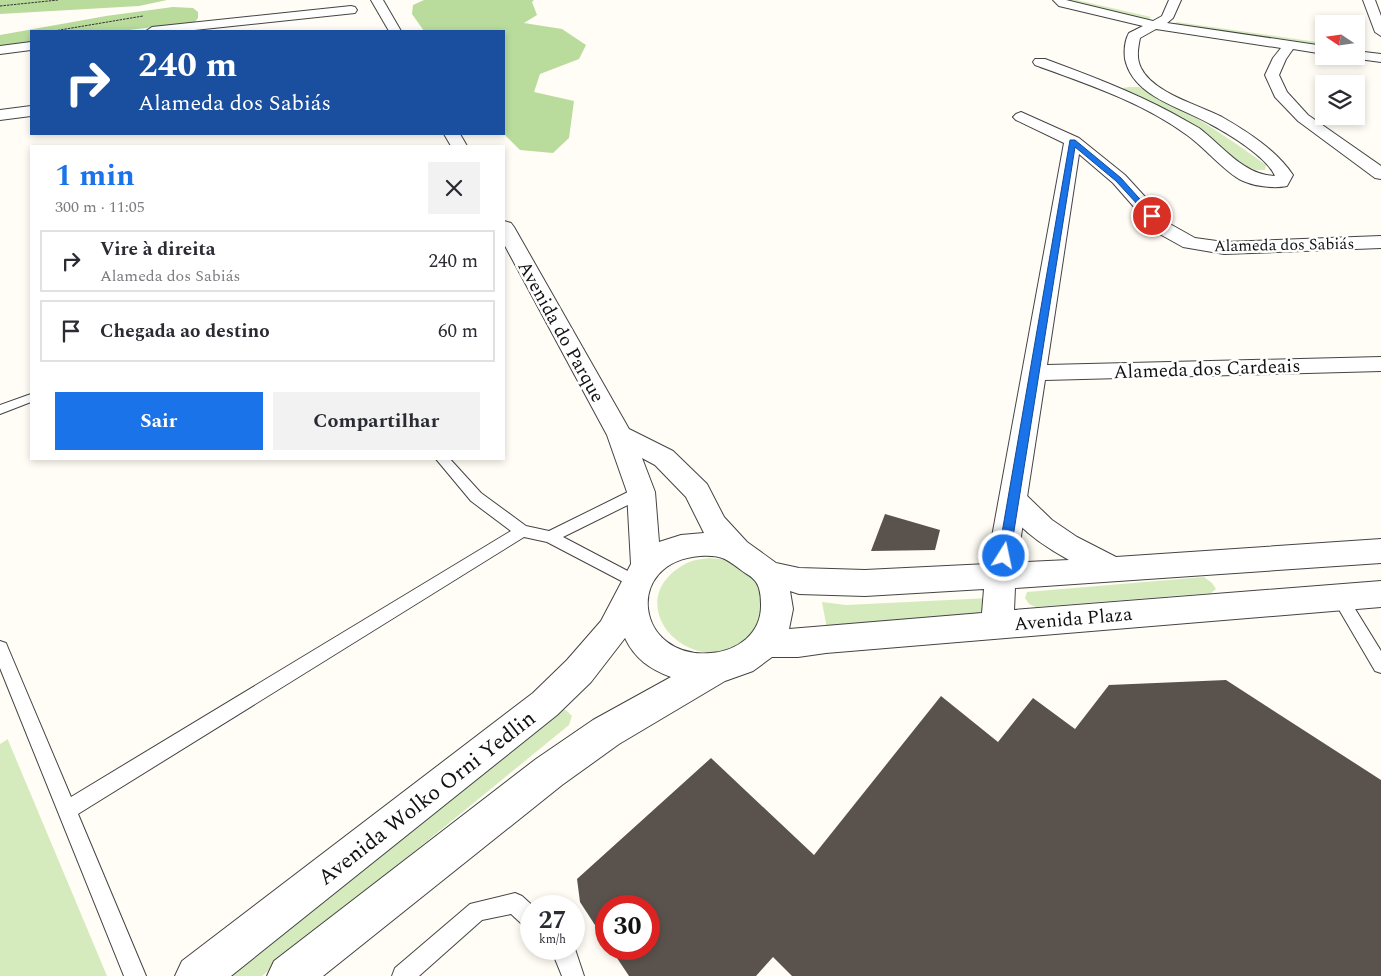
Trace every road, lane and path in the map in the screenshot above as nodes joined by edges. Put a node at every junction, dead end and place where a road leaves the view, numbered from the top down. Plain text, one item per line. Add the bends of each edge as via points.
1 (58, 0) edge
2 (377, 0) edge
3 (1059, 0) edge
4 (1088, 0) edge
5 (1175, 0) edge
6 (1369, 0) edge
7 (0, 6) edge
8 (351, 10) dead end
9 (1161, 22) junction
10 (161, 30) edge
11 (394, 30) edge
12 (1381, 32) edge
13 (1315, 38) edge
14 (1290, 45) junction
15 (1365, 45) edge
16 (30, 46) edge
17 (1381, 47) edge
18 (1315, 49) edge
19 (0, 50) edge
20 (1365, 55) edge
21 (1381, 58) edge
22 (1040, 62) dead end
23 (1147, 83) junction
24 (1104, 86) junction
25 (30, 111) edge
26 (0, 115) edge
27 (1021, 117) dead end
28 (1073, 141) junction
29 (1381, 174) edge
30 (505, 229) edge
31 (1381, 242) edge
32 (1381, 364) edge
33 (1033, 373) junction
34 (30, 398) edge
35 (0, 410) edge
36 (620, 435) junction
37 (443, 460) edge
38 (641, 492) junction
39 (1014, 500) junction
40 (522, 531) junction
41 (550, 537) junction
42 (736, 549) junction
43 (1381, 551) edge
44 (1113, 570) junction
45 (767, 573) junction
46 (1000, 575) junction
47 (637, 582) junction
48 (1381, 594) edge
49 (1339, 596) junction
50 (997, 624) junction
51 (765, 643) junction
52 (0, 648) edge
53 (1381, 666) edge
54 (716, 669) junction
55 (66, 810) junction
56 (520, 908) edge
57 (568, 960) edge
58 (135, 976) edge
59 (197, 976) edge
60 (289, 976) edge
61 (403, 976) edge
62 (573, 976) edge

1 - 7 path
2 - 11 street
3 - 9 street via 1063,4
4 - 9 street
5 - 9 street
6 - 12 street
8 - 10 street
9 - 13 street
9 - 14 street
9 - 23 street via 1134,36 1130,48 1133,68
14 - 18 street
14 - 29 street via 1272,76 1280,94 1303,118
15 - 17 street
16 - 19 street
20 - 21 street
22 - 24 street
23 - 24 street
23 - 24 street via 1165,97 1215,120 1271,158 1284,175 1281,182 1263,181 1246,175 1192,131
25 - 26 street
27 - 28 street, Alameda dos Sabiás
28 - 31 street, Alameda dos Sabiás via 1119,180 1163,228 1190,243 1224,248
28 - 33 street
30 - 36 street, Avenida do Parque
32 - 33 street, Alameda dos Cardeais
33 - 39 street
34 - 35 lane
36 - 38 street, Avenida do Parque
36 - 42 street via 664,458 696,491 713,524
37 - 40 lane via 476,497
38 - 41 lane
38 - 47 street, Avenida do Parque
39 - 44 street via 1042,528
39 - 46 street
40 - 41 lane
40 - 55 lane
41 - 47 lane
42 - 45 street
42 - 47 street via 712,544 687,545 664,553
43 - 44 street
44 - 46 street
45 - 46 street via 799,580 865,583
45 - 51 street via 778,595 777,620
46 - 50 street
47 - 54 street via 632,619 642,641 662,658 688,668
47 - 59 street, Avenida Wolko Orni Yedlin via 612,631 580,671 545,704
48 - 49 street, Avenida Plaza
49 - 50 street, Avenida Plaza
49 - 53 lane
50 - 51 street, Avenida Plaza via 798,643
51 - 54 street via 742,662
52 - 55 lane
54 - 60 street via 606,732 549,772
55 - 58 lane
56 - 61 lane via 515,903 477,911
57 - 62 lane

